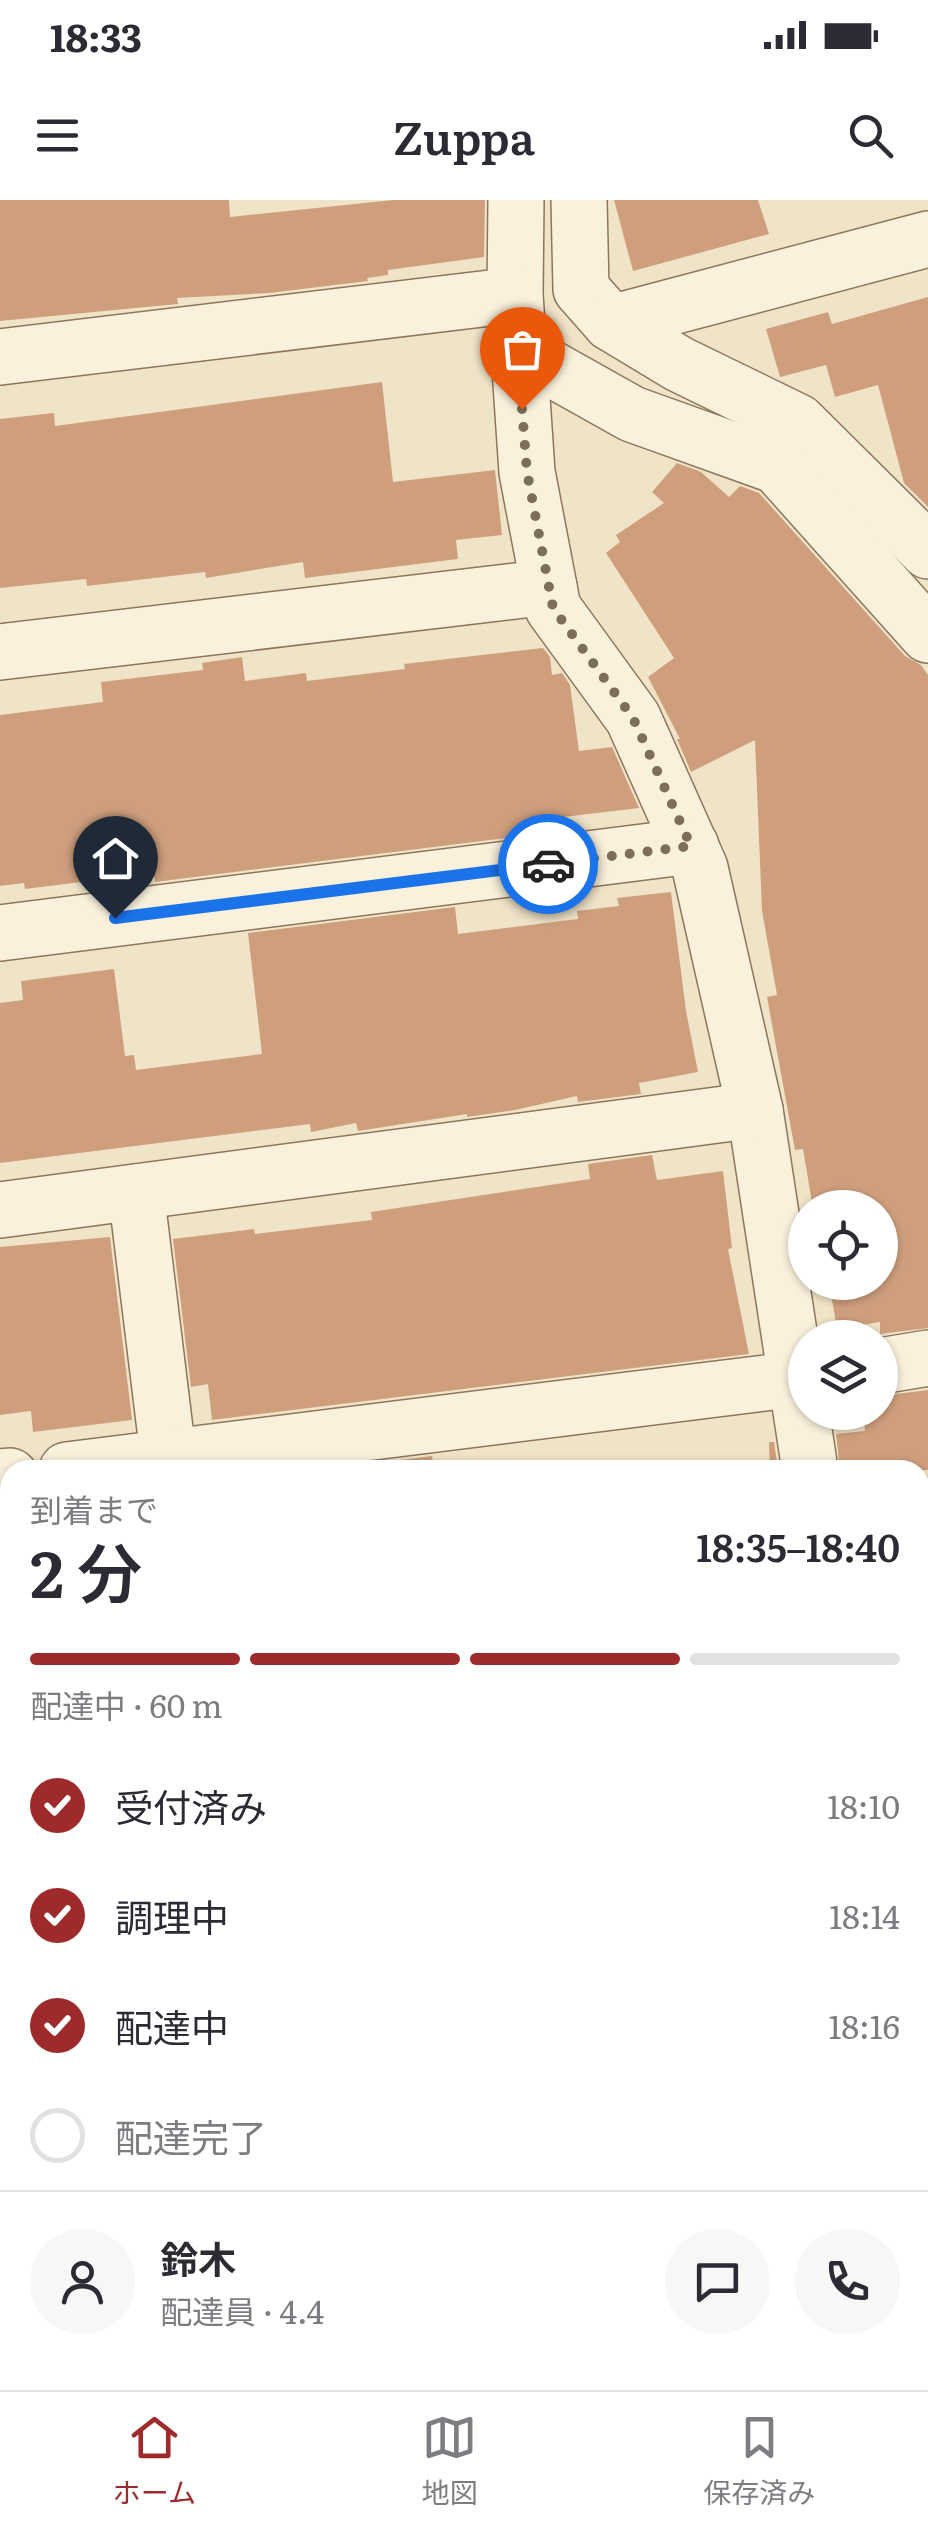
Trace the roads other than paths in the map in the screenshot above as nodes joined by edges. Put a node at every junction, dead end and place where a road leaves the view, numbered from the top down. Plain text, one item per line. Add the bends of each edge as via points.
1 (516, 200) edge
2 (579, 200) edge
3 (928, 240) edge
4 (514, 295) junction
5 (611, 322) junction
6 (518, 350) junction
7 (0, 357) edge
8 (928, 550) edge
9 (549, 587) junction
10 (928, 635) edge
11 (0, 652) edge
12 (691, 846) junction
13 (0, 932) edge
14 (754, 1110) junction
15 (136, 1192) junction
16 (0, 1210) edge
17 (790, 1320) edge
18 (928, 1358) edge
19 (898, 1363) edge
20 (788, 1381) edge
21 (806, 1430) edge
22 (169, 1460) edge
23 (199, 1460) edge
24 (809, 1460) edge

1 - 4 street
2 - 5 street via 581,289
3 - 5 street
4 - 6 street
4 - 7 street
5 - 8 street via 678,364 798,422
6 - 9 street via 527,472
6 - 10 street via 632,414 777,466
9 - 11 street
9 - 12 street via 553,608 633,718
12 - 13 street
12 - 14 street
14 - 15 street
14 - 17 street
15 - 16 street
15 - 22 street
18 - 19 street
20 - 23 street
21 - 24 street

